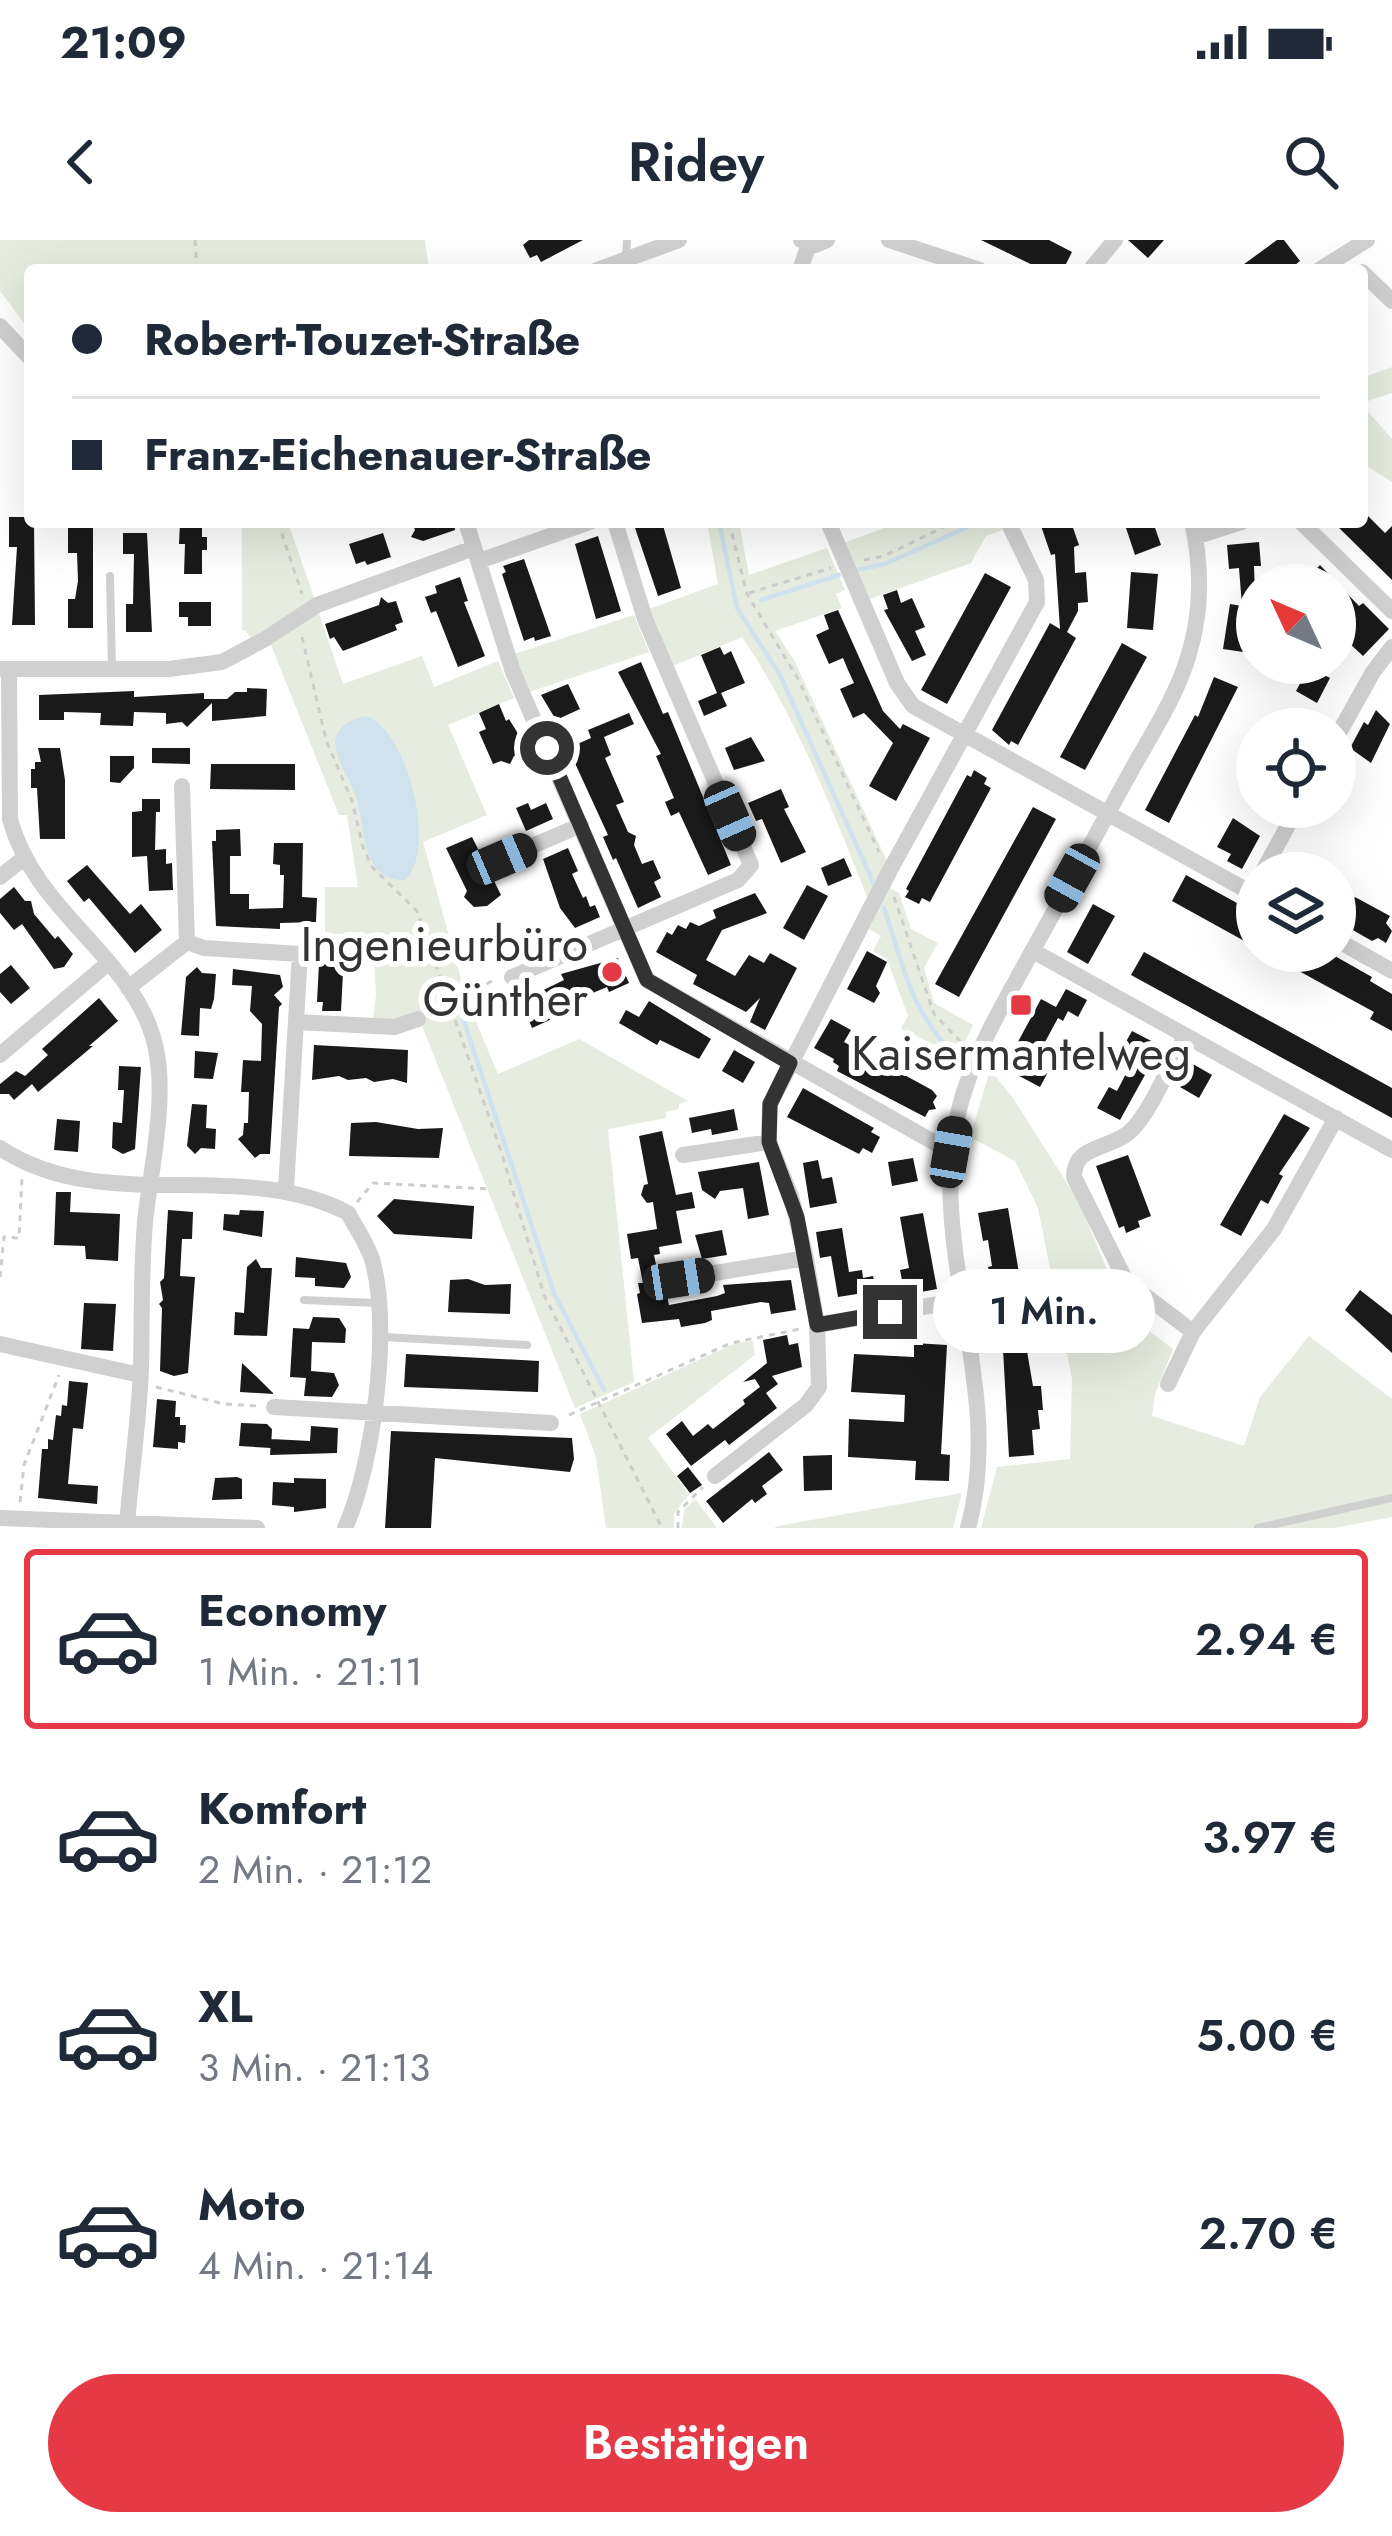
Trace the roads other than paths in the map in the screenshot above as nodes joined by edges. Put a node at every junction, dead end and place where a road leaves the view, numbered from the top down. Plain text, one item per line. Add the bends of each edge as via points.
1 (679, 240) edge
2 (889, 240) edge
3 (1115, 240) edge
4 (1367, 240) edge
5 (945, 247) edge
6 (626, 249) edge
7 (1343, 253) junction
8 (971, 264) edge
9 (1095, 264) edge
10 (1327, 264) edge
11 (1354, 264) edge
12 (1368, 278) edge
13 (1392, 301) edge
14 (0, 326) edge
15 (24, 352) edge
16 (468, 528) edge
17 (569, 528) edge
18 (617, 528) edge
19 (831, 528) edge
20 (1011, 528) edge
21 (1307, 528) edge
22 (1194, 530) edge
23 (476, 554) junction
24 (110, 576) dead end
25 (1392, 610) edge
26 (1392, 647) edge
27 (5, 669) edge
28 (112, 669) junction
29 (1353, 708) edge
30 (965, 737) junction
31 (182, 786) dead end
32 (1108, 812) junction
33 (581, 825) junction
34 (24, 858) junction
35 (502, 859) dead end
36 (0, 877) edge
37 (1236, 880) edge
38 (625, 931) junction
39 (187, 942) junction
40 (1033, 951) junction
41 (1356, 951) edge
42 (107, 964) junction
43 (1392, 971) edge
44 (512, 977) road end
45 (128, 988) junction
46 (418, 1019) road end
47 (296, 1022) junction
48 (1185, 1036) junction
49 (0, 1055) edge
50 (790, 1063) junction
51 (1336, 1118) junction
52 (769, 1142) junction
53 (0, 1148) edge
54 (1392, 1150) edge
55 (951, 1152) junction
56 (683, 1155) dead end
57 (152, 1183) junction
58 (286, 1189) junction
59 (806, 1258) junction
60 (679, 1279) dead end
61 (304, 1300) dead end
62 (963, 1300) junction
63 (378, 1303) junction
64 (817, 1325) junction
65 (1193, 1331) junction
66 (381, 1337) junction
67 (0, 1344) edge
68 (527, 1345) dead end
69 (140, 1376) junction
70 (1168, 1384) dead end
71 (274, 1407) road end
72 (372, 1414) junction
73 (551, 1423) road end
74 (715, 1477) road end
75 (1392, 1498) edge
76 (9, 1518) edge
77 (127, 1525) junction
78 (257, 1528) edge
79 (345, 1528) edge
80 (968, 1528) edge
81 (1258, 1528) edge

1 - 6 street
2 - 5 street
3 - 9 street
4 - 7 street
5 - 8 street
7 - 10 street
7 - 11 street
12 - 13 street
14 - 15 street
16 - 23 street
17 - 23 street
18 - 38 street via 645,619 751,865 738,880
19 - 30 street via 904,697
20 - 30 street via 1036,580 1037,602
21 - 25 street
22 - 32 street via 1199,599 1188,659
23 - 28 street via 301,615 222,662
23 - 33 street via 513,672
24 - 28 lane
26 - 29 street
27 - 28 street
27 - 34 street via 10,819
30 - 32 street
30 - 50 street
31 - 39 street
32 - 37 street
32 - 40 street
33 - 35 street
33 - 38 street
34 - 36 street
34 - 42 street
38 - 44 street
38 - 50 street via 658,989
39 - 45 street
39 - 47 street via 300,954
40 - 48 street
40 - 55 street via 977,1056
41 - 43 street
42 - 45 street
42 - 49 street
45 - 57 street via 159,1061
46 - 47 street via 384,1028
47 - 58 street
48 - 51 street
48 - 65 street via 1136,1126 1079,1155 1074,1178 1126,1281
50 - 52 street via 770,1104
50 - 55 street
51 - 54 street
51 - 65 street via 1274,1229
52 - 56 street
52 - 59 street
53 - 57 street via 73,1179
55 - 62 street via 949,1202
57 - 58 street
57 - 69 street
58 - 63 street via 348,1213 373,1261
59 - 60 street
59 - 64 street
61 - 63 lane
62 - 64 street
62 - 80 street via 981,1441
63 - 66 street
64 - 74 street via 814,1397
65 - 70 street
66 - 68 lane
66 - 72 street
67 - 69 street
69 - 77 street
71 - 72 street
72 - 73 street
72 - 79 street via 360,1496
75 - 81 lane
76 - 77 street
77 - 78 street

